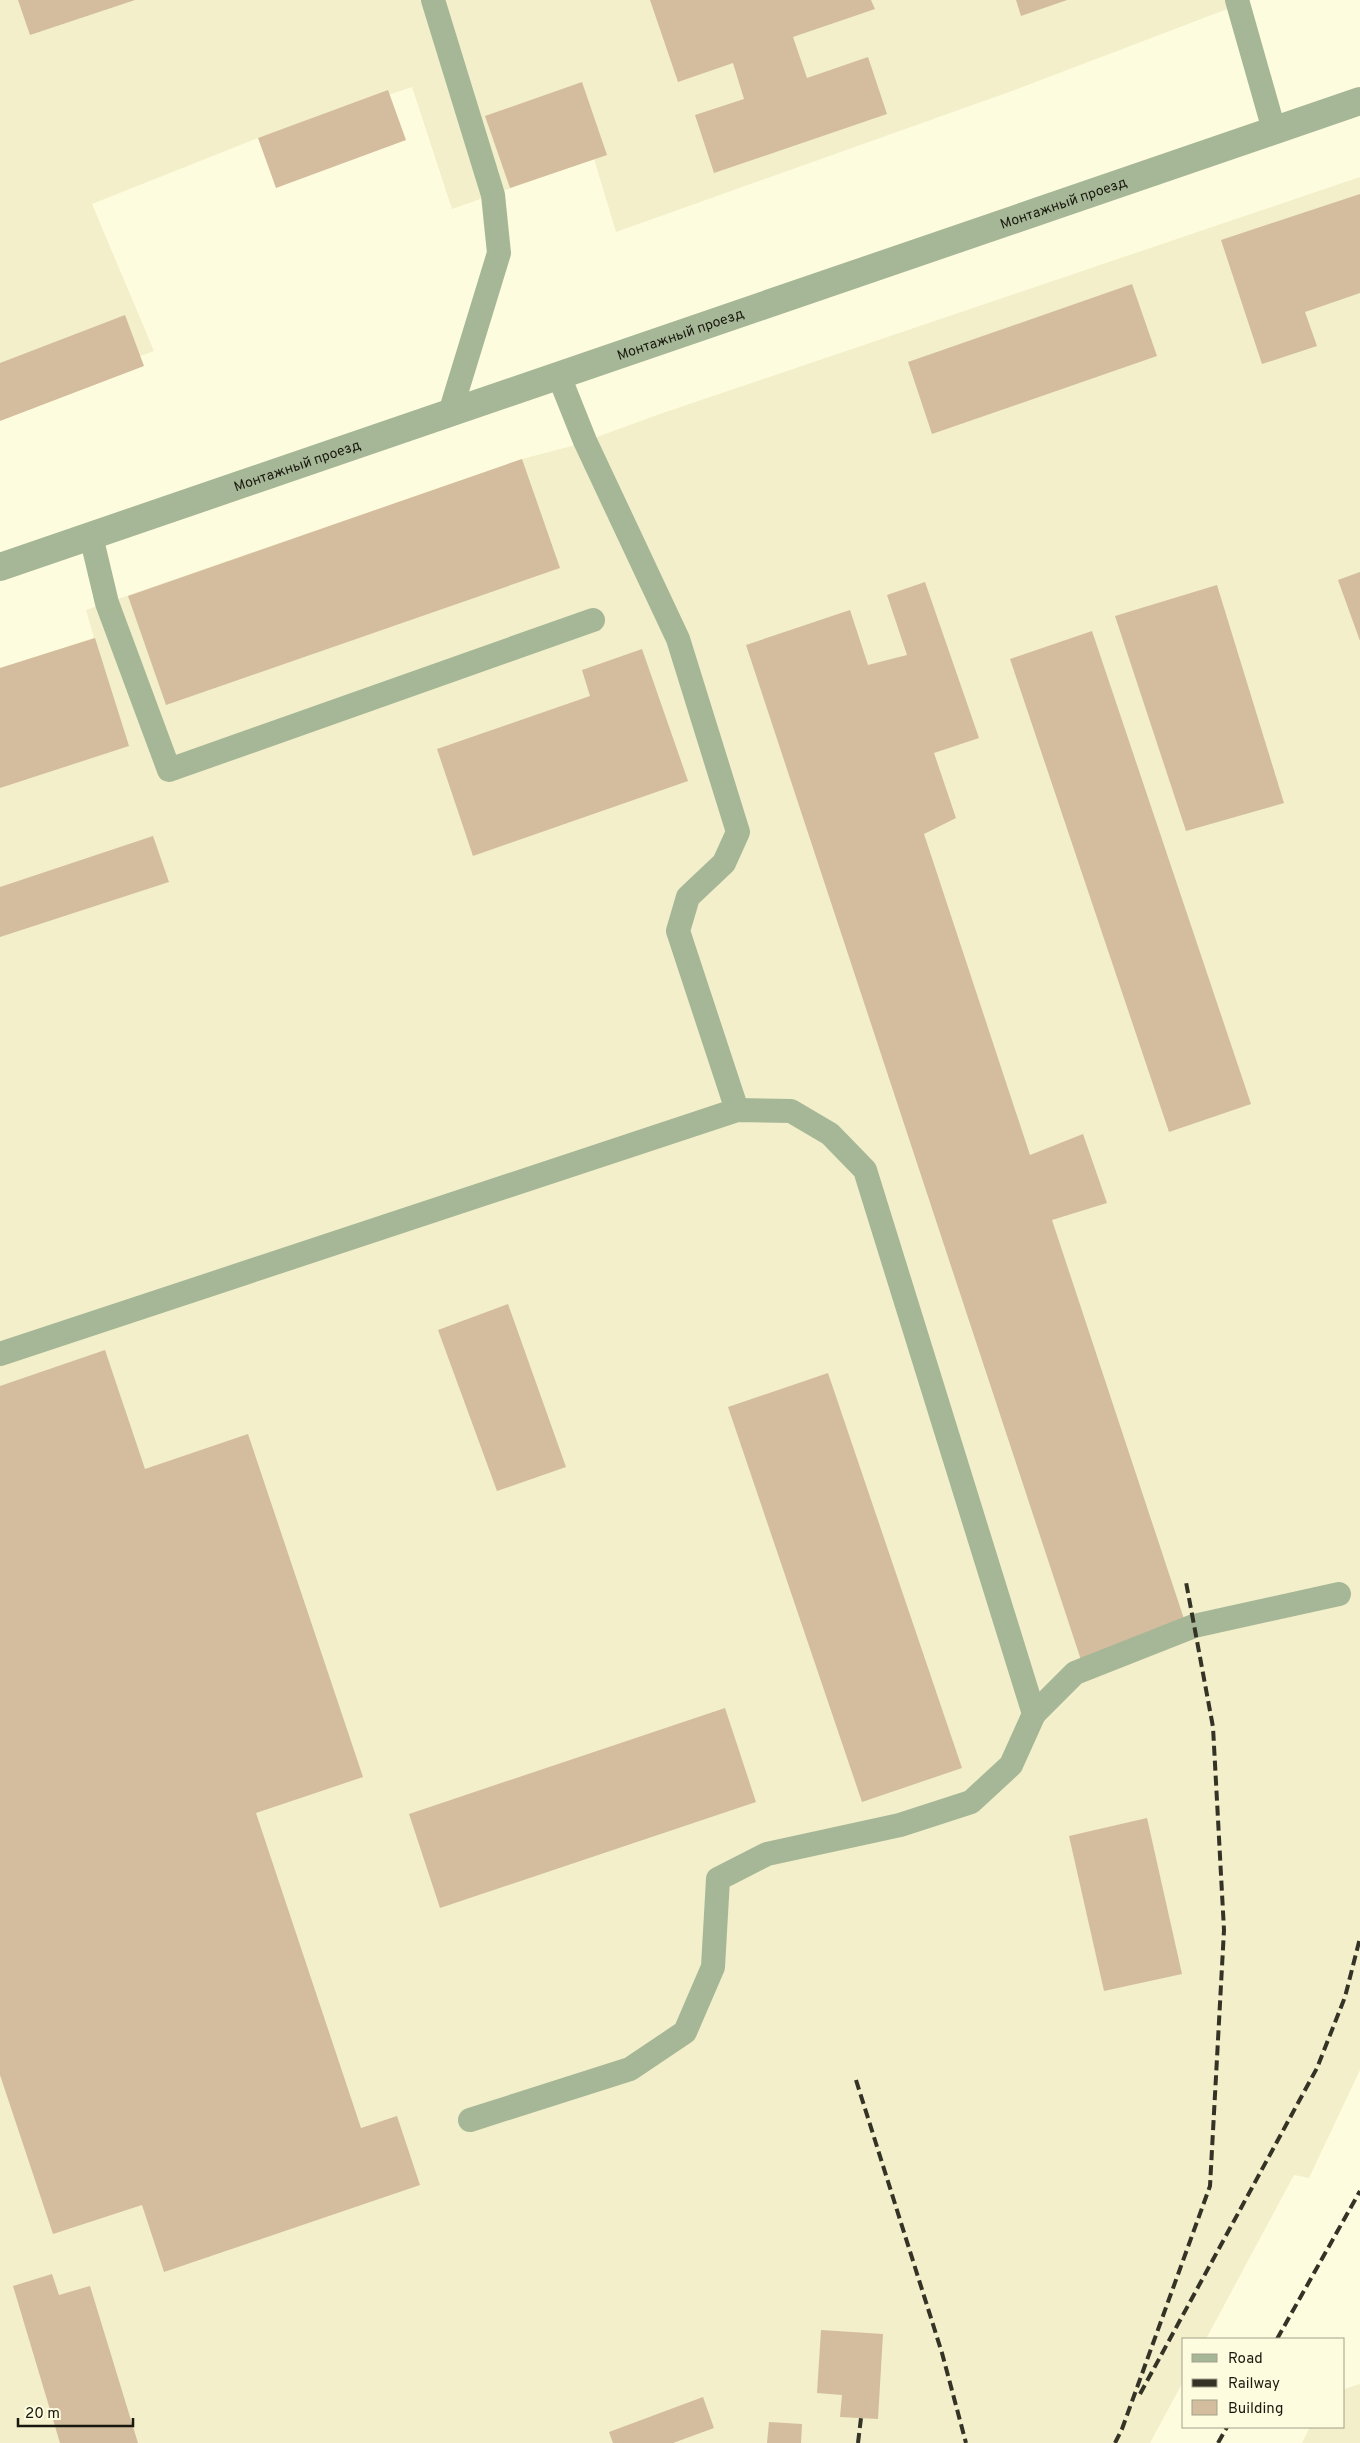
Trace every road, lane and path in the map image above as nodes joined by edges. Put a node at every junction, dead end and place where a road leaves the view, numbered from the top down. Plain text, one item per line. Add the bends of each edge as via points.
1 (433, 0) edge
2 (1237, 0) edge
3 (1360, 101) edge
4 (1274, 130) junction
5 (559, 376) junction
6 (450, 413) junction
7 (91, 536) junction
8 (0, 567) edge
9 (593, 620) dead end
10 (737, 1110) junction
11 (0, 1354) edge
12 (1340, 1594) dead end
13 (1034, 1714) junction
14 (470, 2120) dead end

1 - 6 lane via 493,195 499,253
2 - 4 lane
3 - 4 street, Монтажный проезд
4 - 5 street, Монтажный проезд
5 - 6 street, Монтажный проезд
5 - 10 lane via 585,441 678,639 738,832 724,863 688,897 678,931
6 - 7 street, Монтажный проезд
7 - 8 street, Монтажный проезд
7 - 9 lane via 107,603 169,770
10 - 11 lane
10 - 13 lane via 792,1111 830,1134 865,1170
12 - 13 lane via 1194,1626 1075,1673
13 - 14 lane via 1011,1765 972,1802 900,1824 767,1854 718,1879 713,1967 685,2032 630,2068

